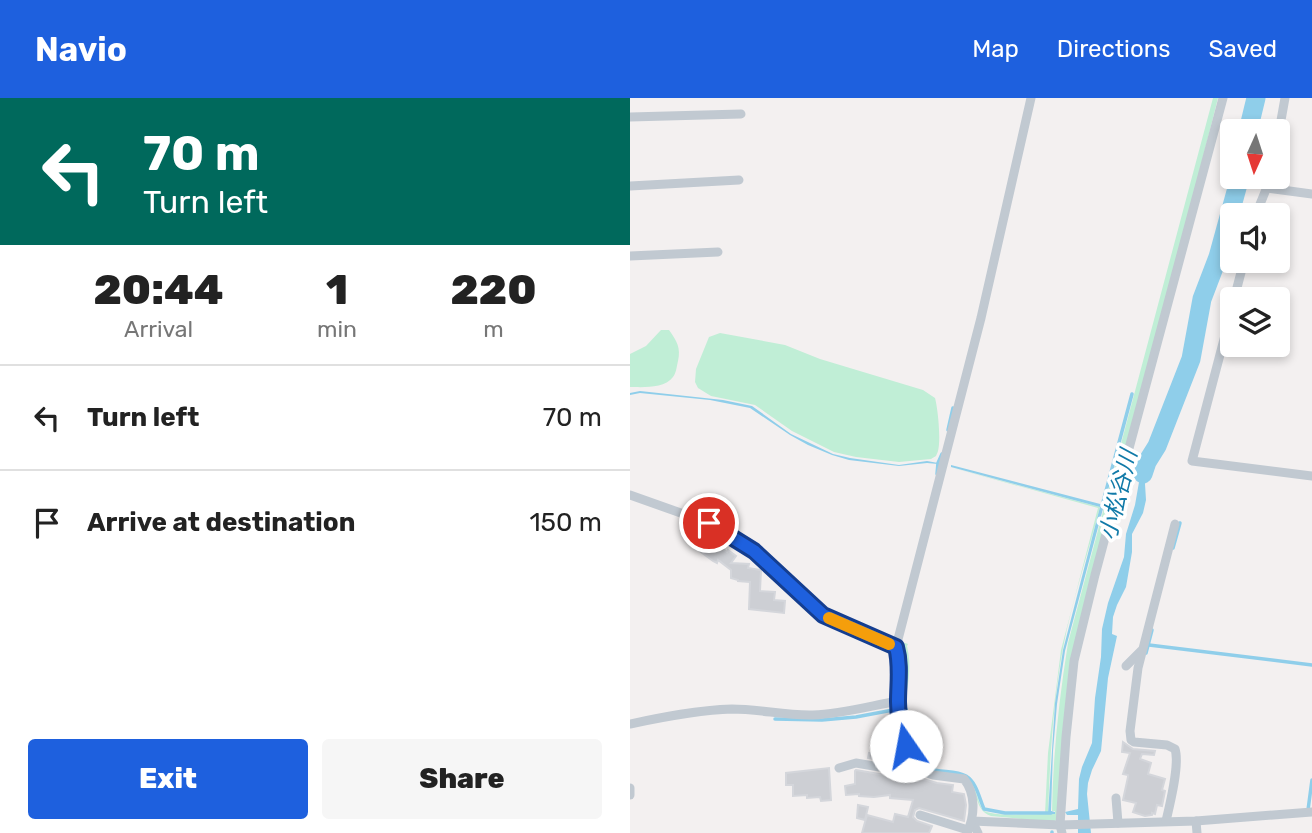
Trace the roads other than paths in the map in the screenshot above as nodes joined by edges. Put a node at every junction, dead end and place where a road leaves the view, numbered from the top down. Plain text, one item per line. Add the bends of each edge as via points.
1 (1031, 98) edge
2 (1223, 98) edge
3 (1285, 98) edge
4 (741, 114) dead end
5 (630, 117) edge
6 (1281, 119) edge
7 (738, 180) dead end
8 (630, 186) edge
9 (1274, 189) edge
10 (1312, 194) edge
11 (718, 252) dead end
12 (630, 256) edge
13 (1220, 355) edge
14 (1312, 476) edge
15 (630, 495) edge
16 (1175, 524) dead end
17 (896, 647) junction
18 (1142, 649) junction
19 (1126, 666) dead end
20 (898, 701) junction
21 (630, 724) edge
22 (839, 768) dead end
23 (921, 771) junction
24 (630, 788) edge
25 (630, 795) edge
26 (1116, 798) dead end
27 (1310, 811) edge
28 (920, 816) dead end
29 (1166, 821) junction
30 (1196, 821) junction
31 (1115, 824) junction
32 (969, 828) edge
33 (1063, 828) edge
34 (978, 833) edge
35 (1197, 833) edge

1 - 17 street via 981,318
2 - 33 street via 1074,661
3 - 6 street
4 - 5 street
7 - 8 street
9 - 10 street
11 - 12 street
13 - 14 street via 1192,461
15 - 17 street via 709,523 754,551 823,615
16 - 18 street
17 - 20 street
18 - 19 street
18 - 29 street via 1131,740 1175,749
20 - 21 street via 826,714 731,709
20 - 23 street via 906,746
22 - 23 street via 856,763
23 - 32 street via 964,779 973,799
24 - 25 street
26 - 31 street
27 - 30 street
28 - 32 street
29 - 30 street
29 - 31 street
30 - 35 street
31 - 33 street
32 - 33 street
32 - 34 street

